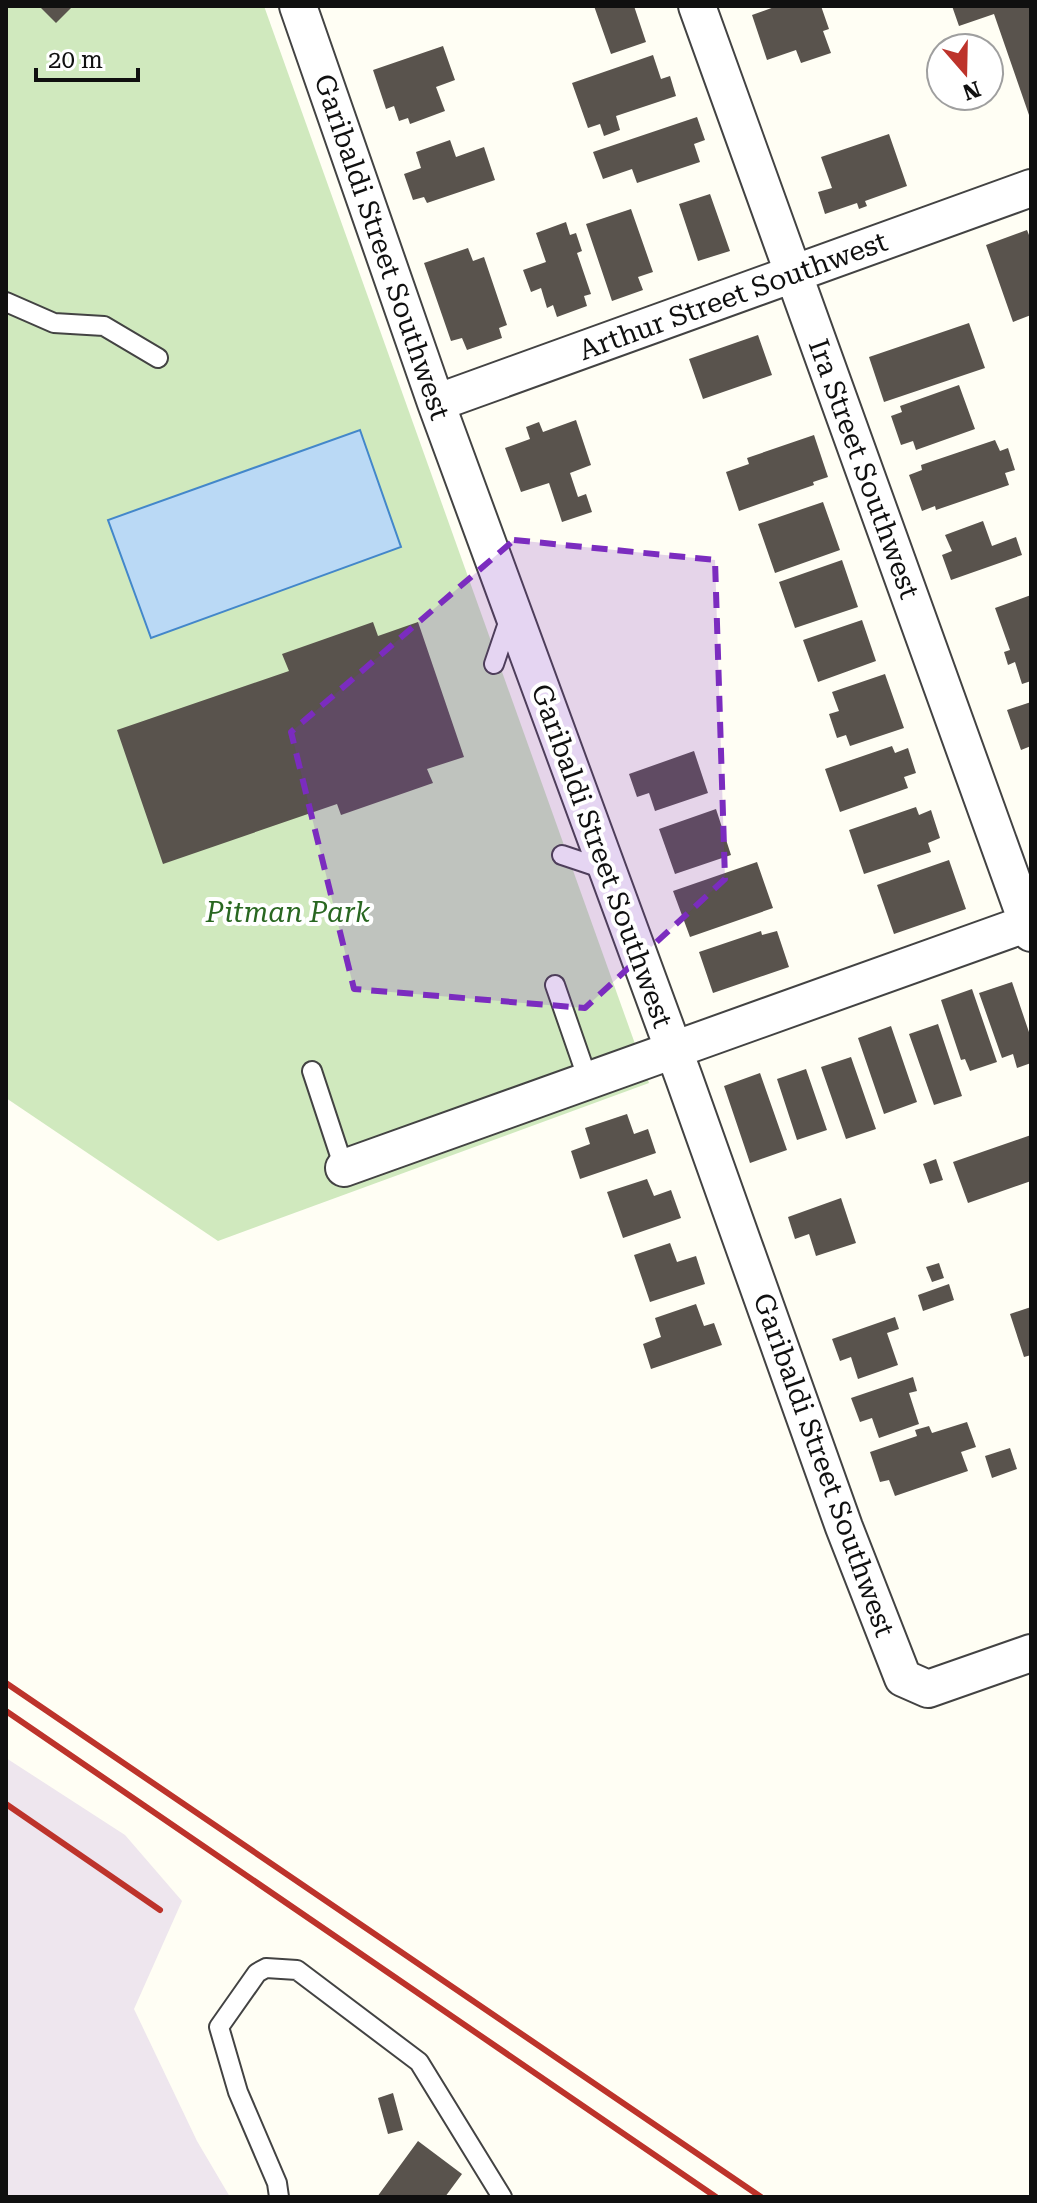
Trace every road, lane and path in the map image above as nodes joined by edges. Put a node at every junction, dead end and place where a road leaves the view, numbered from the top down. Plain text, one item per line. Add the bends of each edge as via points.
1 (298, 6) edge
2 (697, 6) edge
3 (1022, 184) edge
4 (794, 274) junction
5 (6, 302) edge
6 (158, 358) dead end
7 (436, 403) junction
8 (512, 611) junction
9 (494, 664) dead end
10 (562, 855) dead end
11 (607, 870) junction
12 (1030, 926) edge
13 (555, 985) dead end
14 (673, 1049) junction
15 (312, 1071) dead end
16 (588, 1080) junction
17 (344, 1168) joint
18 (1031, 1653) edge
19 (279, 2197) edge
20 (502, 2197) edge

1 - 7 street, Garibaldi Street Southwest
2 - 4 street, Ira Street Southwest
3 - 4 street, Arthur Street Southwest
4 - 7 street, Arthur Street Southwest
4 - 12 street, Ira Street Southwest
5 - 6 lane via 54,323 104,326
7 - 8 street, Garibaldi Street Southwest
8 - 9 lane
8 - 11 street, Garibaldi Street Southwest
10 - 11 lane
11 - 14 street, Garibaldi Street Southwest
12 - 14 street
13 - 16 lane
14 - 16 street
14 - 18 street, Garibaldi Street Southwest via 903,1678 928,1689
15 - 17 lane
16 - 17 street
19 - 20 lane via 219,2027 266,1968 297,1970 419,2062

